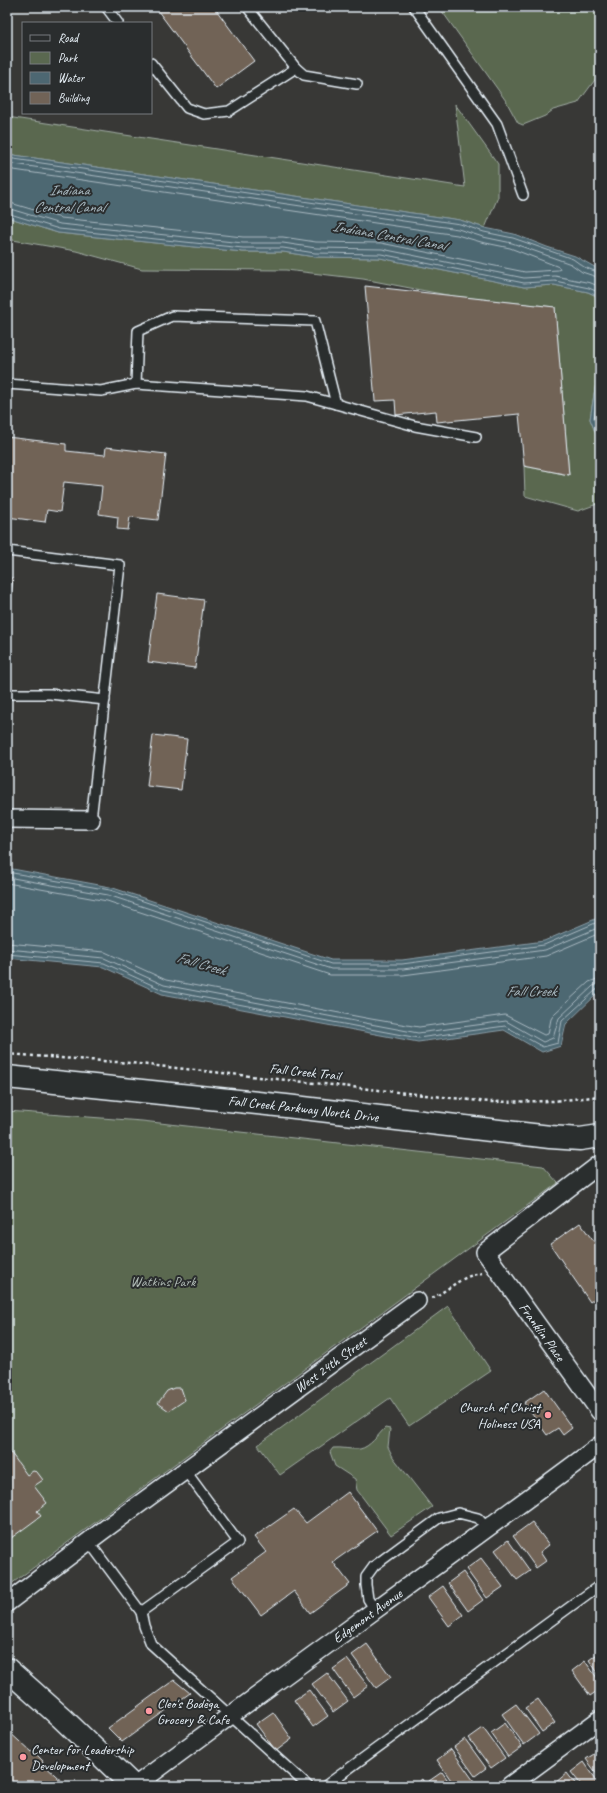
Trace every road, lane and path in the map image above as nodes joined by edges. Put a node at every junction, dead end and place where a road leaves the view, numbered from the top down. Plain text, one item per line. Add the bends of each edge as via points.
1 (106, 7) edge
2 (247, 7) edge
3 (414, 7) edge
4 (117, 22) edge
5 (152, 64) edge
6 (296, 68) junction
7 (357, 84) dead end
8 (523, 195) dead end
9 (7, 384) edge
10 (136, 384) junction
11 (336, 404) junction
12 (476, 437) dead end
13 (7, 551) edge
14 (7, 694) edge
15 (104, 700) junction
16 (7, 818) edge
17 (91, 820) joint
18 (7, 1054) edge
19 (7, 1078) edge
20 (600, 1094) edge
21 (600, 1136) edge
22 (600, 1164) edge
23 (501, 1274) junction
24 (417, 1301) joint
25 (600, 1412) edge
26 (600, 1445) edge
27 (185, 1470) junction
28 (488, 1529) junction
29 (89, 1542) junction
30 (600, 1585) edge
31 (7, 1603) edge
32 (374, 1610) junction
33 (141, 1612) junction
34 (7, 1669) edge
35 (230, 1715) junction
36 (600, 1719) edge
37 (134, 1786) edge
38 (308, 1786) edge
39 (325, 1786) edge
40 (508, 1786) edge

1 - 4 lane
2 - 6 lane
3 - 8 lane via 497,124
5 - 6 lane via 187,108 204,114 229,111
6 - 7 lane via 304,74
9 - 10 lane via 101,391
10 - 11 lane via 307,396
10 - 11 lane via 138,330 172,316 315,321
11 - 12 lane via 416,426
13 - 15 lane via 120,565
14 - 15 lane via 50,694
15 - 17 lane
16 - 17 street
18 - 20 path, Fall Creek Trail via 130,1063 489,1102 553,1101
19 - 21 street, Fall Creek Parkway North Drive via 286,1106 550,1137 580,1139
22 - 23 street, Franklin Place via 485,1252
23 - 24 path via 493,1280 482,1273 466,1276 443,1292 420,1303
23 - 25 street, Franklin Place
24 - 27 street, West 24th Street
26 - 28 street, Edgemont Avenue
27 - 29 street, West 24th Street
27 - 33 lane via 238,1542
28 - 32 street, Edgemont Avenue
28 - 32 lane via 478,1518 458,1513 439,1518 374,1566 366,1577 368,1599
29 - 31 street, West 24th Street
29 - 33 lane
30 - 39 lane
32 - 35 street, Edgemont Avenue
33 - 35 lane via 151,1644
34 - 37 street
35 - 37 street, Edgemont Avenue
35 - 38 lane
36 - 40 street

